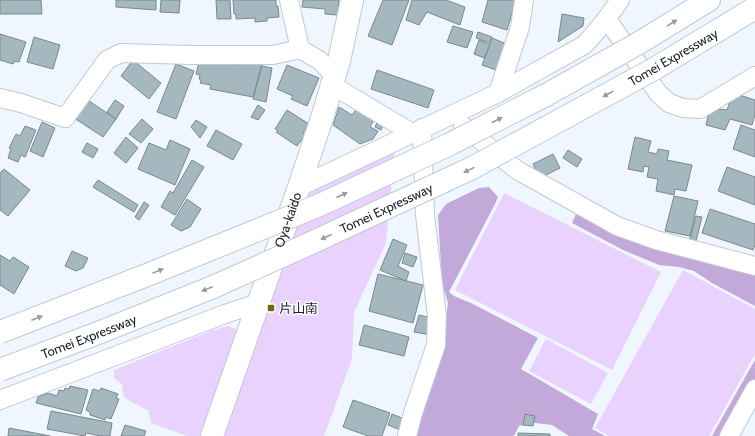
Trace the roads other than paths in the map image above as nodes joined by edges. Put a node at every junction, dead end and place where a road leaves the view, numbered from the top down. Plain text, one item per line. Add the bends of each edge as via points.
1 (289, 0) edge
2 (352, 0) edge
3 (524, 0) edge
4 (620, 0) edge
5 (709, 0) edge
6 (755, 8) edge
7 (607, 19) junction
8 (300, 49) junction
9 (755, 76) edge
10 (333, 81) junction
11 (498, 93) junction
12 (0, 98) edge
13 (450, 116) junction
14 (417, 131) junction
15 (299, 187) junction
16 (755, 266) edge
17 (258, 303) junction
18 (0, 332) edge
19 (0, 370) edge
20 (755, 389) edge
21 (0, 400) edge
22 (212, 436) edge
23 (407, 436) edge
24 (729, 436) edge

1 - 8 street
2 - 10 main road, Oya-kaido
3 - 11 street via 520,27
4 - 7 street
18 -> 5 main road, bridge via 147,276 322,204 539,99
6 -> 19 main road, Tomei Expressway, bridge via 654,69 472,168 213,287
7 - 9 street via 658,93 669,103 683,108 700,109
7 - 11 street via 584,45
8 - 10 street via 319,60
8 - 12 street via 273,54 121,54 107,60 66,118
10 - 14 street
10 - 15 main road, Oya-kaido
11 - 13 street
13 - 14 street
13 - 16 street via 517,170 617,226 656,240
14 - 15 street
14 - 23 street via 437,316 436,345
15 - 17 main road, Oya-kaido
17 - 21 street
17 - 22 main road, Oya-kaido
20 - 24 street

